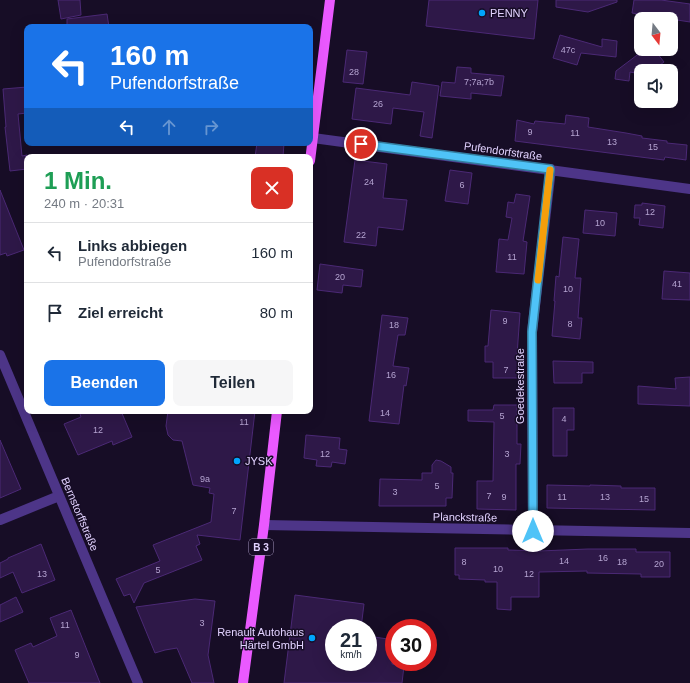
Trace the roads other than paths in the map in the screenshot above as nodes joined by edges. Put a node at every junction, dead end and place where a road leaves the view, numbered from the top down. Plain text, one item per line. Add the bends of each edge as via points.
1 (330, 0) edge
2 (313, 138) joint
3 (550, 169) junction
4 (690, 189) edge
5 (0, 355) edge
6 (24, 412) edge
7 (25, 414) edge
8 (277, 414) edge
9 (59, 496) junction
10 (0, 520) edge
11 (264, 525) junction
12 (533, 531) junction
13 (690, 533) edge
14 (138, 683) edge
15 (243, 683) edge

1 - 2 main road
2 - 3 street, Pufendorfstraße
3 - 4 street, Pufendorfstraße
3 - 12 street, Goedekestraße via 532,332
5 - 6 street, Bernstorffstraße
7 - 9 street, Bernstorffstraße
8 - 11 main road, B 3
9 - 10 street
9 - 14 street, Bernstorffstraße
11 - 12 street, Planckstraße
11 - 15 main road, B 3
12 - 13 street, Planckstraße

